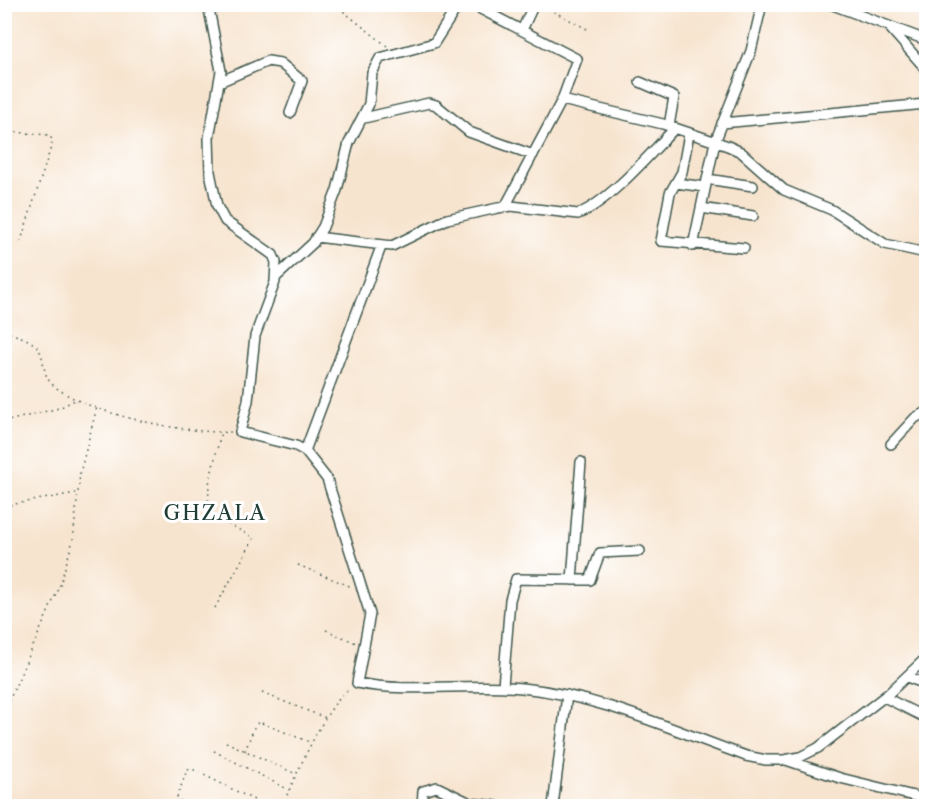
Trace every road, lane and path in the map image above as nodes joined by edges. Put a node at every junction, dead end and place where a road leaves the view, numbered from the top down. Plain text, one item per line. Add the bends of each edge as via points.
1 (208, 4) edge
2 (334, 4) edge
3 (459, 4) edge
4 (471, 4) edge
5 (534, 4) edge
6 (540, 4) edge
7 (762, 4) edge
8 (830, 4) edge
9 (890, 28) junction
10 (587, 29) dead end
11 (522, 30) junction
12 (927, 40) edge
13 (395, 52) junction
14 (927, 69) edge
15 (219, 82) junction
16 (640, 82) dead end
17 (562, 100) junction
18 (927, 104) edge
19 (290, 113) dead end
20 (364, 118) junction
21 (722, 123) junction
22 (672, 127) junction
23 (4, 131) edge
24 (689, 134) junction
25 (715, 142) junction
26 (533, 155) junction
27 (676, 183) junction
28 (706, 183) junction
29 (753, 186) dead end
30 (505, 207) junction
31 (701, 208) junction
32 (753, 216) dead end
33 (316, 237) junction
34 (20, 244) dead end
35 (693, 246) junction
36 (381, 247) junction
37 (744, 248) dead end
38 (927, 253) edge
39 (275, 278) junction
40 (4, 331) edge
41 (77, 399) junction
42 (97, 407) junction
43 (927, 412) edge
44 (4, 422) edge
45 (221, 432) junction
46 (240, 432) junction
47 (891, 444) dead end
48 (305, 451) junction
49 (581, 462) dead end
50 (77, 493) junction
51 (4, 507) edge
52 (640, 551) dead end
53 (298, 565) dead end
54 (572, 580) junction
55 (364, 592) junction
56 (214, 608) dead end
57 (326, 630) dead end
58 (365, 647) junction
59 (927, 658) edge
60 (907, 677) junction
61 (357, 683) junction
62 (927, 684) edge
63 (503, 686) junction
64 (262, 693) dead end
65 (567, 695) junction
66 (884, 697) junction
67 (4, 712) edge
68 (927, 718) edge
69 (327, 719) junction
70 (226, 742) dead end
71 (313, 744) junction
72 (214, 751) dead end
73 (245, 751) junction
74 (784, 760) junction
75 (297, 775) junction
76 (290, 790) junction
77 (927, 799) edge
78 (192, 807) edge
79 (266, 807) edge
80 (282, 807) edge
81 (422, 807) edge
82 (496, 807) edge
83 (554, 807) edge

1 - 15 street via 220,64
2 - 13 path
3 - 13 street via 435,43
4 - 11 street
5 - 11 street
6 - 10 path
7 - 21 street via 751,51
8 - 9 street
9 - 12 street
9 - 14 street
11 - 17 street via 577,59
13 - 20 street via 380,58 375,66
15 - 19 street via 268,61 280,63 302,81
15 - 39 street via 209,138 217,206 225,221 273,255
16 - 22 street via 674,97
17 - 22 street
17 - 26 street
18 - 21 street
20 - 26 street via 429,103 469,132
20 - 33 street via 349,143 337,190
21 - 25 street
22 - 24 street
22 - 30 street via 625,179 578,214
23 - 34 path via 51,136 52,144
24 - 25 street
24 - 27 street
25 - 28 street
25 - 38 street via 741,152 783,190 832,210 878,240
26 - 30 street
27 - 28 street
27 - 35 street via 669,194 661,241
28 - 29 street
28 - 31 street
30 - 36 street via 447,219 392,246
31 - 32 street
31 - 35 street
33 - 36 street
33 - 39 street
35 - 37 street
36 - 48 street
39 - 46 street via 255,336 248,401
40 - 41 path via 35,345 42,353 51,384
41 - 42 path
41 - 44 path via 59,408
42 - 45 path via 162,425
42 - 50 path
43 - 47 street via 915,418
45 - 46 path
45 - 56 path via 209,484 208,511 254,538
46 - 48 street via 285,441
48 - 55 street via 327,479
49 - 54 street
50 - 51 path
50 - 67 path via 73,540 60,585
52 - 54 street via 600,553 593,578
53 - 55 path
54 - 63 street via 516,579 510,600
55 - 58 street via 370,614
57 - 58 path
58 - 61 street
59 - 60 street
60 - 62 street
60 - 66 street
61 - 63 street via 388,689
61 - 69 path via 341,695
63 - 65 street
64 - 69 path
65 - 74 street via 651,719 746,756
65 - 83 street
66 - 68 street
66 - 74 street via 818,748
69 - 71 path
70 - 73 path
71 - 73 path via 259,722
71 - 75 path
72 - 76 path
73 - 75 path
74 - 77 street
75 - 76 path
76 - 80 path
78 - 79 path via 177,796 187,770 192,769
81 - 82 street via 423,791 437,787 470,803

